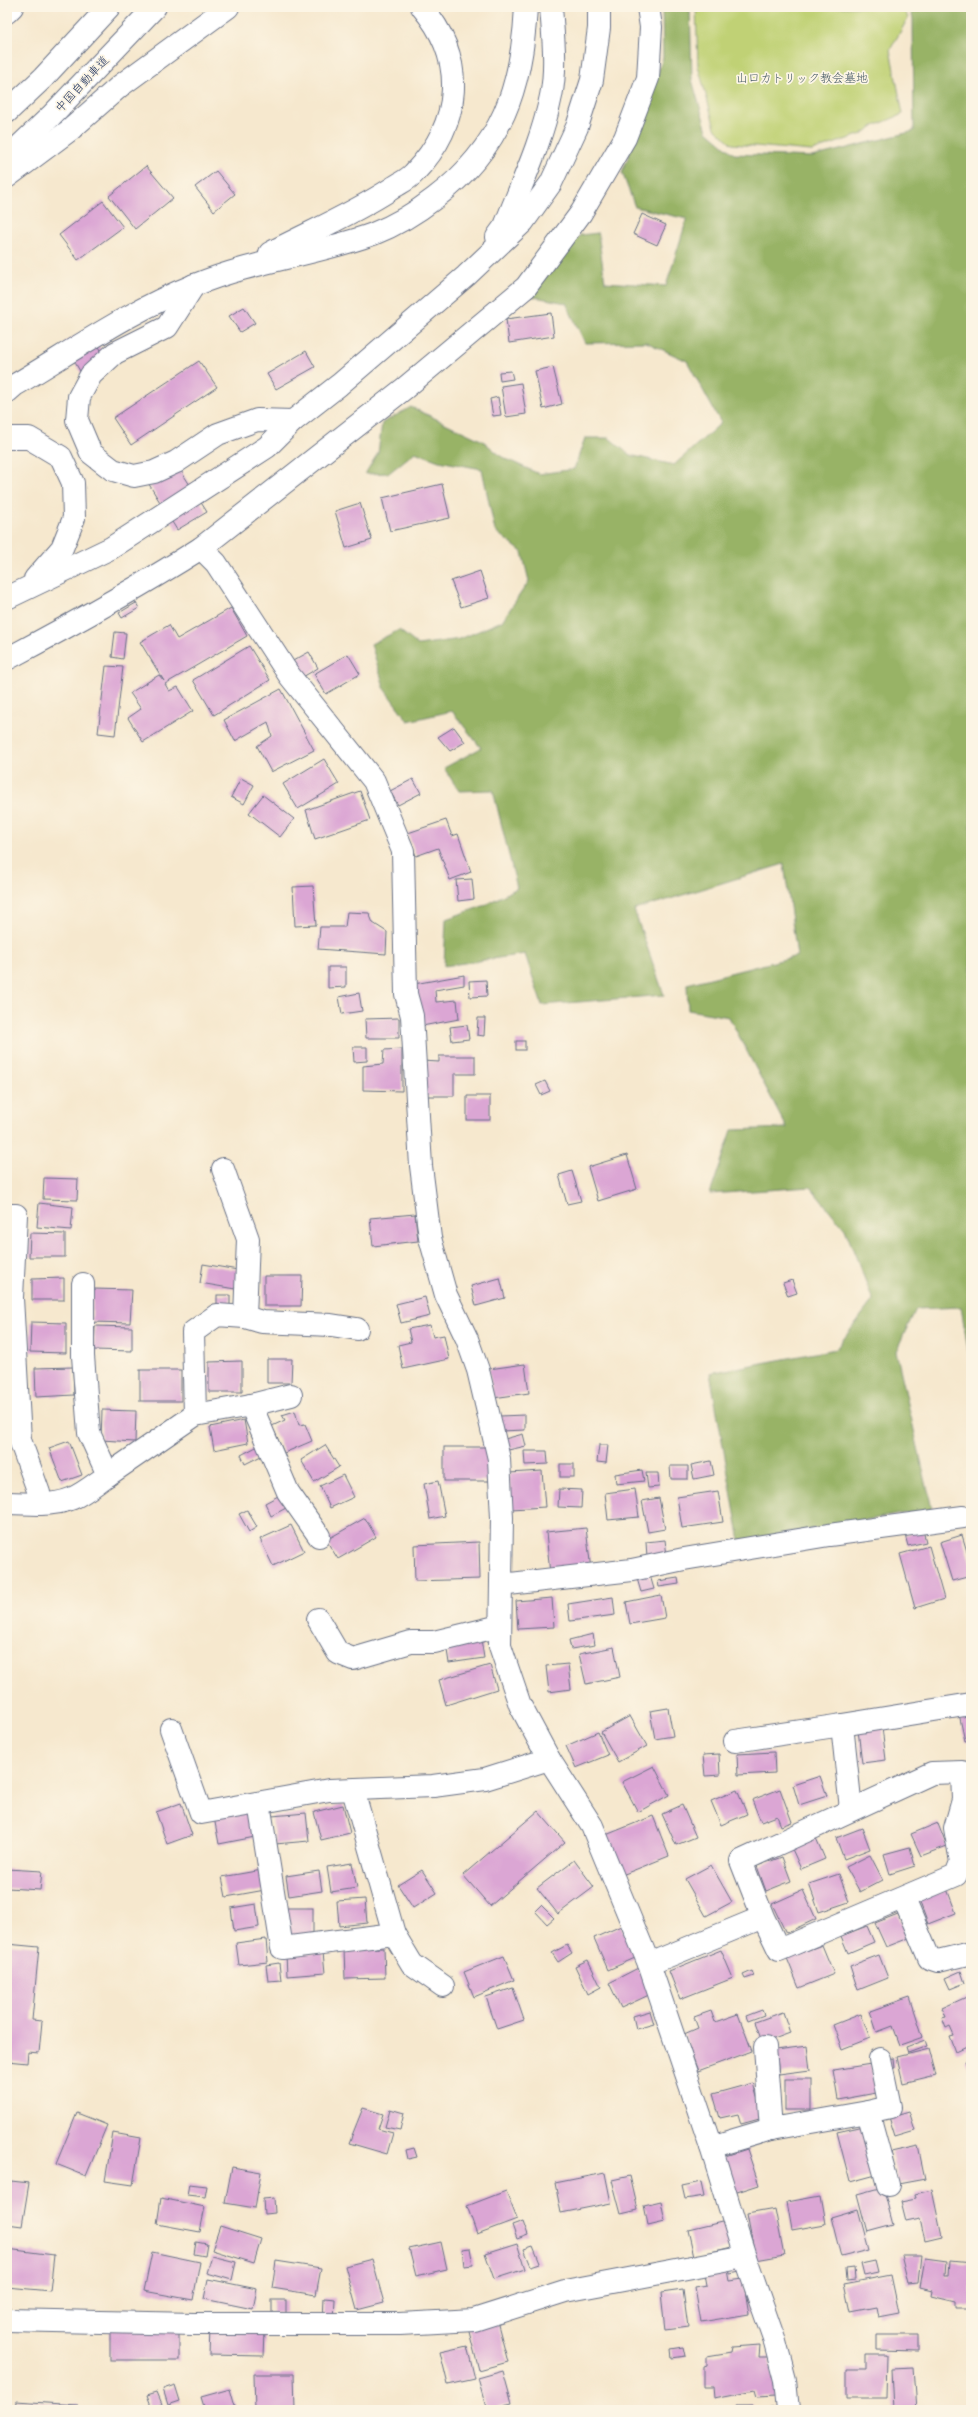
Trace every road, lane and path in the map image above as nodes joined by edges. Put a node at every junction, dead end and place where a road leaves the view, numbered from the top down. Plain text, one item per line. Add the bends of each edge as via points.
1 (12, 7) edge
2 (97, 7) edge
3 (109, 7) edge
4 (155, 7) edge
5 (228, 7) edge
6 (422, 7) edge
7 (526, 7) edge
8 (551, 7) edge
9 (599, 7) edge
10 (648, 7) edge
11 (7, 12) edge
12 (43, 78) junction
13 (7, 112) edge
14 (7, 158) edge
15 (7, 177) edge
16 (243, 267) junction
17 (466, 276) junction
18 (194, 285) junction
19 (7, 392) edge
20 (293, 421) junction
21 (7, 438) edge
22 (201, 548) junction
23 (16, 593) edge
24 (7, 659) edge
25 (223, 1169) dead end
26 (7, 1215) edge
27 (83, 1284) dead end
28 (245, 1317) junction
29 (357, 1330) dead end
30 (290, 1395) dead end
31 (251, 1404) junction
32 (195, 1415) junction
33 (108, 1475) junction
34 (7, 1503) edge
35 (40, 1504) junction
36 (963, 1517) dead end
37 (319, 1536) dead end
38 (501, 1585) junction
39 (318, 1619) dead end
40 (500, 1626) junction
41 (971, 1704) edge
42 (842, 1725) junction
43 (171, 1729) dead end
44 (735, 1741) dead end
45 (549, 1759) junction
46 (353, 1790) junction
47 (259, 1803) junction
48 (851, 1809) junction
49 (904, 1899) junction
50 (763, 1917) junction
51 (394, 1934) junction
52 (971, 1953) edge
53 (649, 1964) junction
54 (443, 1986) dead end
55 (765, 2047) dead end
56 (880, 2059) dead end
57 (868, 2112) junction
58 (771, 2128) junction
59 (711, 2147) junction
60 (888, 2185) dead end
61 (745, 2257) junction
62 (7, 2320) edge
63 (788, 2410) edge

1 - 11 main road
2 - 12 main road
3 - 12 main road
4 - 14 main road, 中国自動車道 via 51,116
5 - 15 main road via 120,86 70,130
6 - 16 main road via 437,25 451,58 454,99 441,138 413,174 372,201
7 - 16 main road via 524,45 511,99 478,159 453,184 416,213 374,233
8 - 17 main road via 551,95 538,142 505,226
9 - 17 main road via 600,28 592,80 577,127 551,182 522,222
10 - 22 main road via 651,27 648,78 625,138 581,213 526,287 405,388
12 - 13 main road
16 - 18 main road
17 - 20 main road
18 - 19 main road via 142,309
18 - 20 main road via 167,327 115,353 91,375 79,397 77,420 91,453 113,470 134,476 154,472 176,462 218,434 257,420
20 - 23 main road via 267,447 117,544
21 - 23 main road via 29,438 61,457 73,483 74,518 62,548
22 - 24 main road
22 - 38 main road via 216,563 289,675 374,781 403,851 406,994 412,1016 421,1166 430,1238 446,1295 467,1339 478,1370 499,1459 502,1518
25 - 28 main road via 248,1239
26 - 35 main road via 16,1216 12,1298 20,1440 39,1493
27 - 33 main road via 83,1356 88,1433
28 - 29 main road via 262,1322 331,1325
28 - 32 main road via 217,1315 193,1332
30 - 31 main road
31 - 32 main road
31 - 37 main road via 288,1492
32 - 33 main road
33 - 35 main road via 74,1498 59,1504
34 - 35 main road
36 - 38 main road via 821,1537 632,1570
38 - 40 main road
39 - 40 main road via 338,1653 354,1659 411,1642 434,1642
40 - 45 main road via 500,1646 520,1705
41 - 42 main road
42 - 44 main road
42 - 48 main road
43 - 47 main road via 201,1814
45 - 46 main road via 485,1779 433,1786
45 - 53 main road via 592,1826
46 - 47 main road via 329,1790
46 - 51 main road
47 - 51 main road via 282,1948
48 - 49 main road via 932,1772 962,1772 963,1800 955,1828 961,1862 956,1874
48 - 50 main road via 741,1861
49 - 50 main road via 779,1950
49 - 52 main road via 929,1958 938,1961
50 - 53 main road
51 - 54 main road via 412,1964
53 - 59 main road
55 - 58 main road
56 - 57 main road via 890,2107
57 - 58 main road
57 - 60 main road
58 - 59 main road
59 - 61 main road
61 - 62 main road via 566,2291 474,2320 384,2324 194,2324
61 - 63 main road via 775,2342 785,2380

